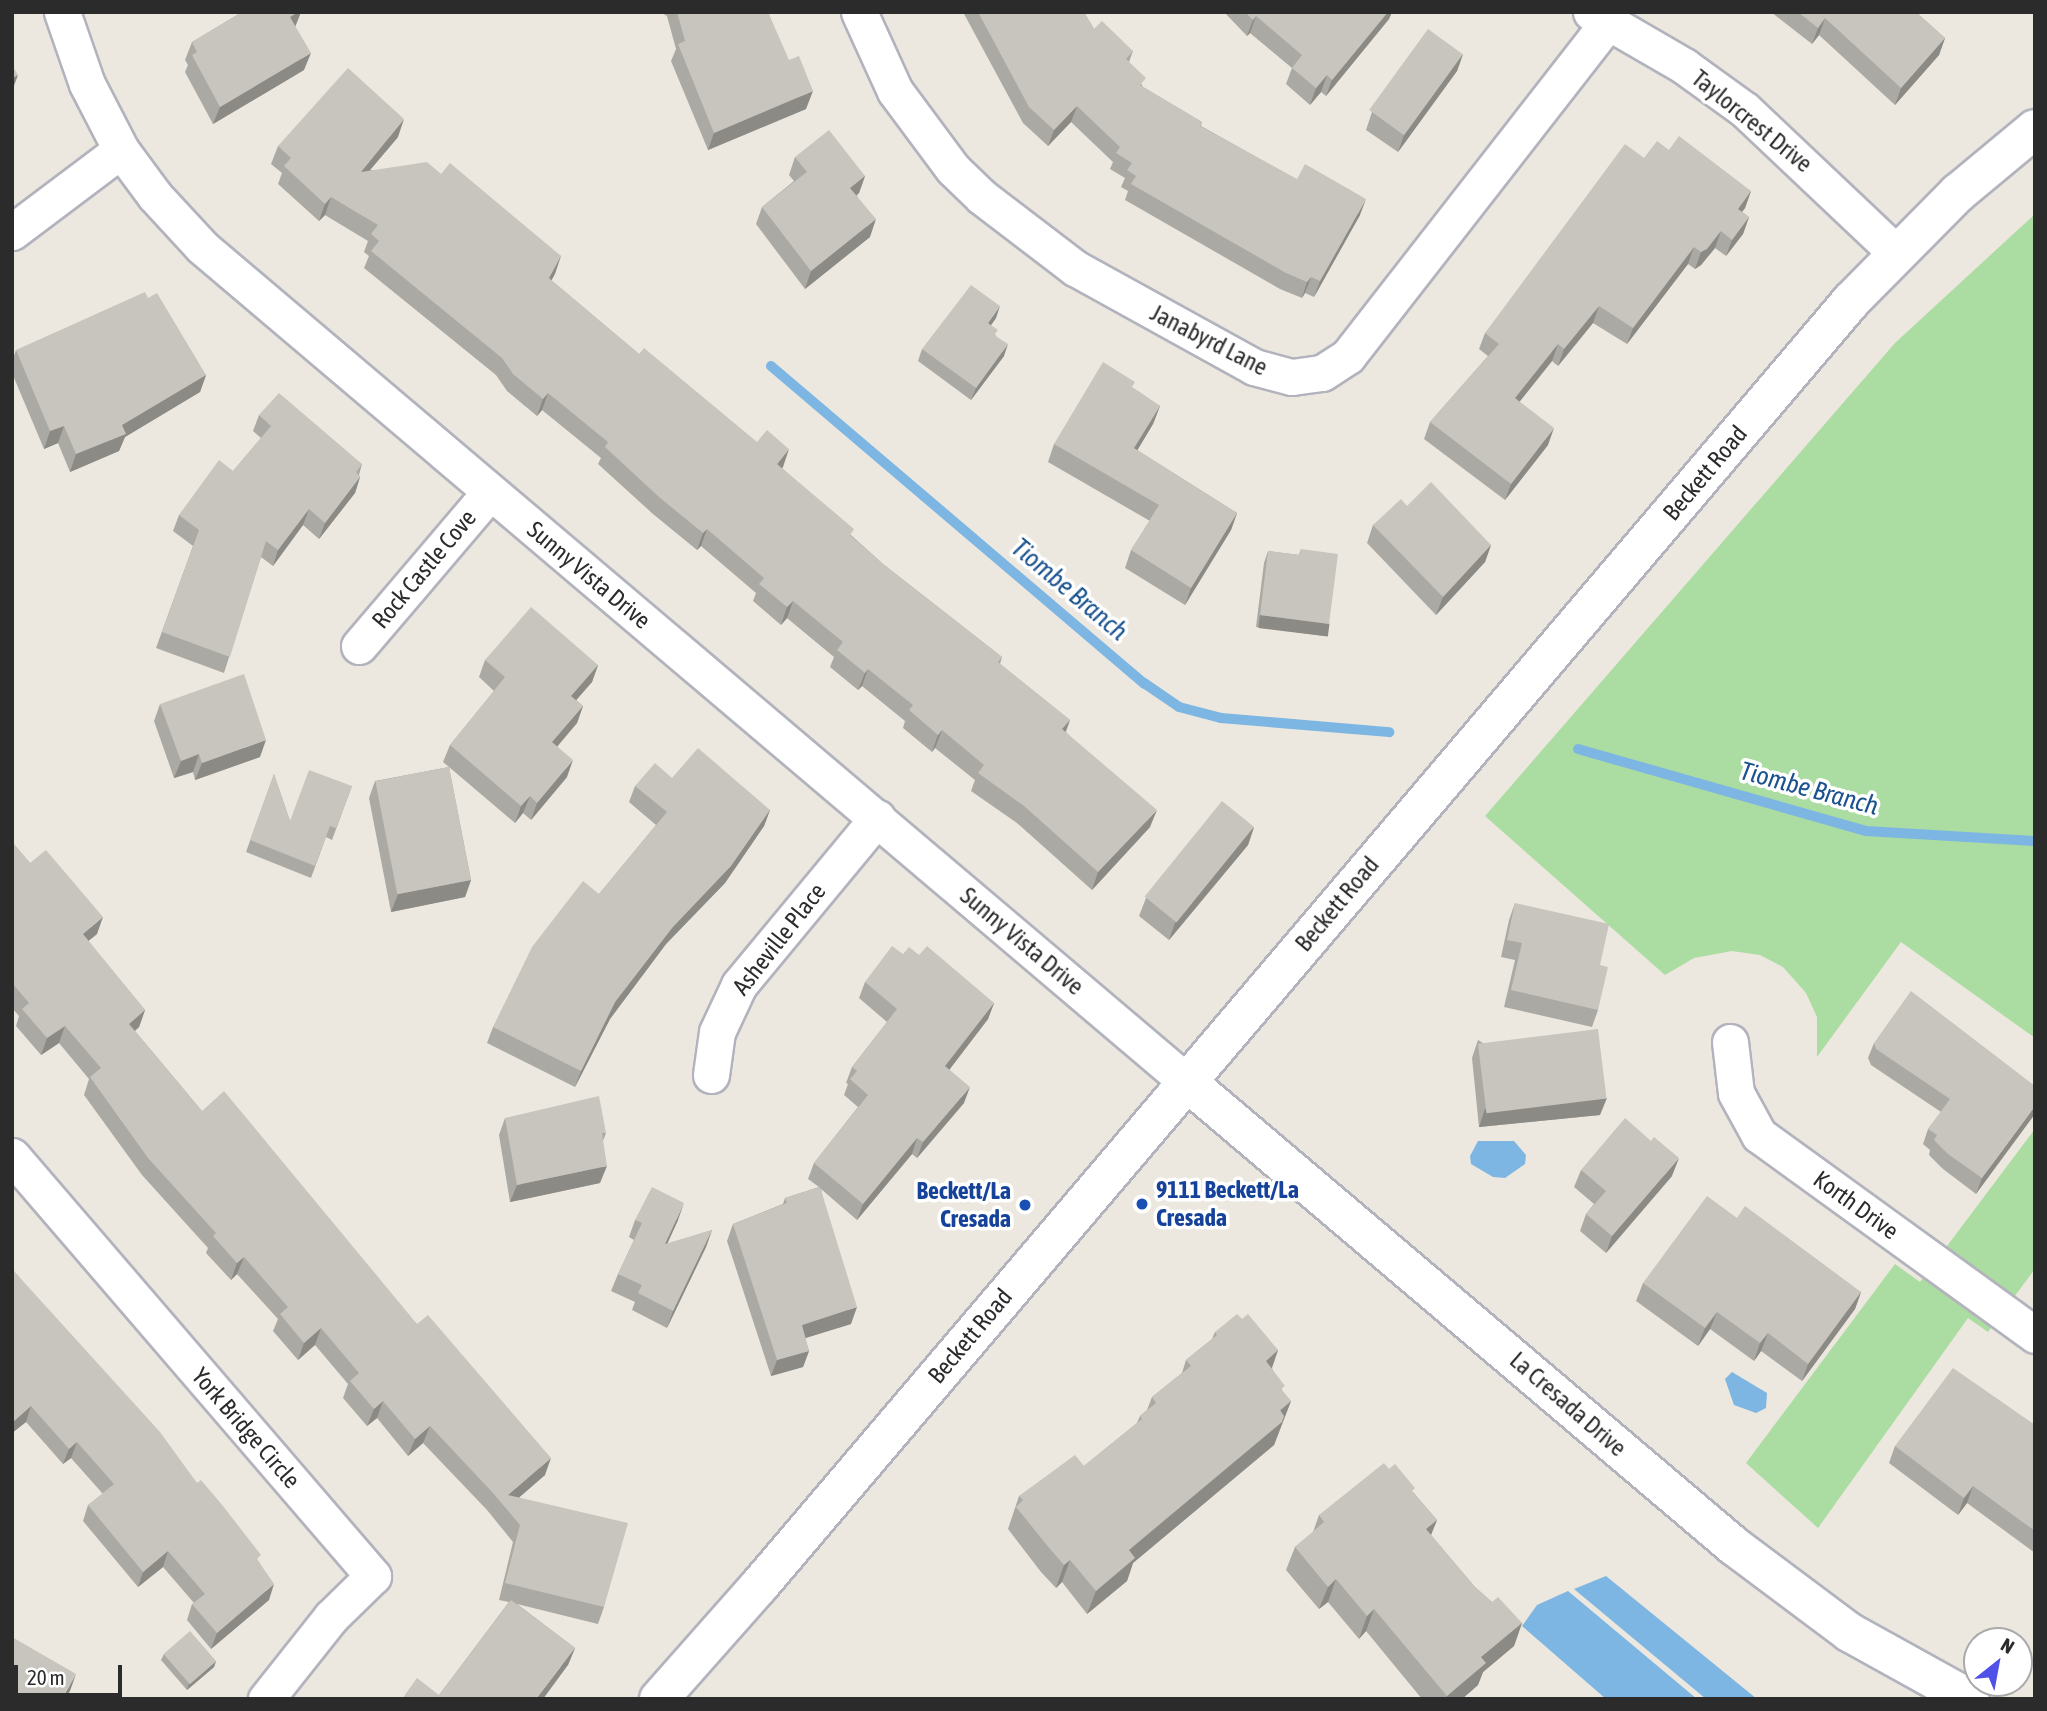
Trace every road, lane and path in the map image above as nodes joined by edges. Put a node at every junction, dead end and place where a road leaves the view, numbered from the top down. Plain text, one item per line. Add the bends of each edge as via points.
1 (62, 12) edge
2 (859, 12) edge
3 (1600, 17) edge
4 (2035, 129) edge
5 (121, 150) junction
6 (12, 232) edge
7 (1896, 253) junction
8 (490, 492) junction
9 (359, 646) dead end
10 (877, 818) junction
11 (1730, 1042) dead end
12 (711, 1075) dead end
13 (1187, 1082) junction
14 (12, 1156) edge
15 (2035, 1335) edge
16 (266, 1699) edge
17 (659, 1699) edge
18 (1970, 1699) edge

1 - 5 street, Sunny Vista Drive via 87,84
2 - 3 street, Janabyrd Lane via 895,91 920,128 953,169 998,211 1074,268 1254,367 1292,377 1322,373 1348,356
3 - 7 street, Taylorcrest Drive via 1684,66 1745,110
4 - 7 street, Beckett Road
5 - 6 street
5 - 8 street, Sunny Vista Drive via 202,247
7 - 13 street, Beckett Road
8 - 9 street, Rock Castle Cove
8 - 10 street, Sunny Vista Drive
10 - 12 street, Asheville Place via 739,985 717,1032
10 - 13 street, Sunny Vista Drive
11 - 15 street, Korth Drive via 1736,1093 1759,1135
13 - 17 street, Beckett Road
13 - 18 street, La Cresada Drive via 1734,1546 1849,1632
14 - 16 street, York Bridge Circle via 373,1576 331,1617

